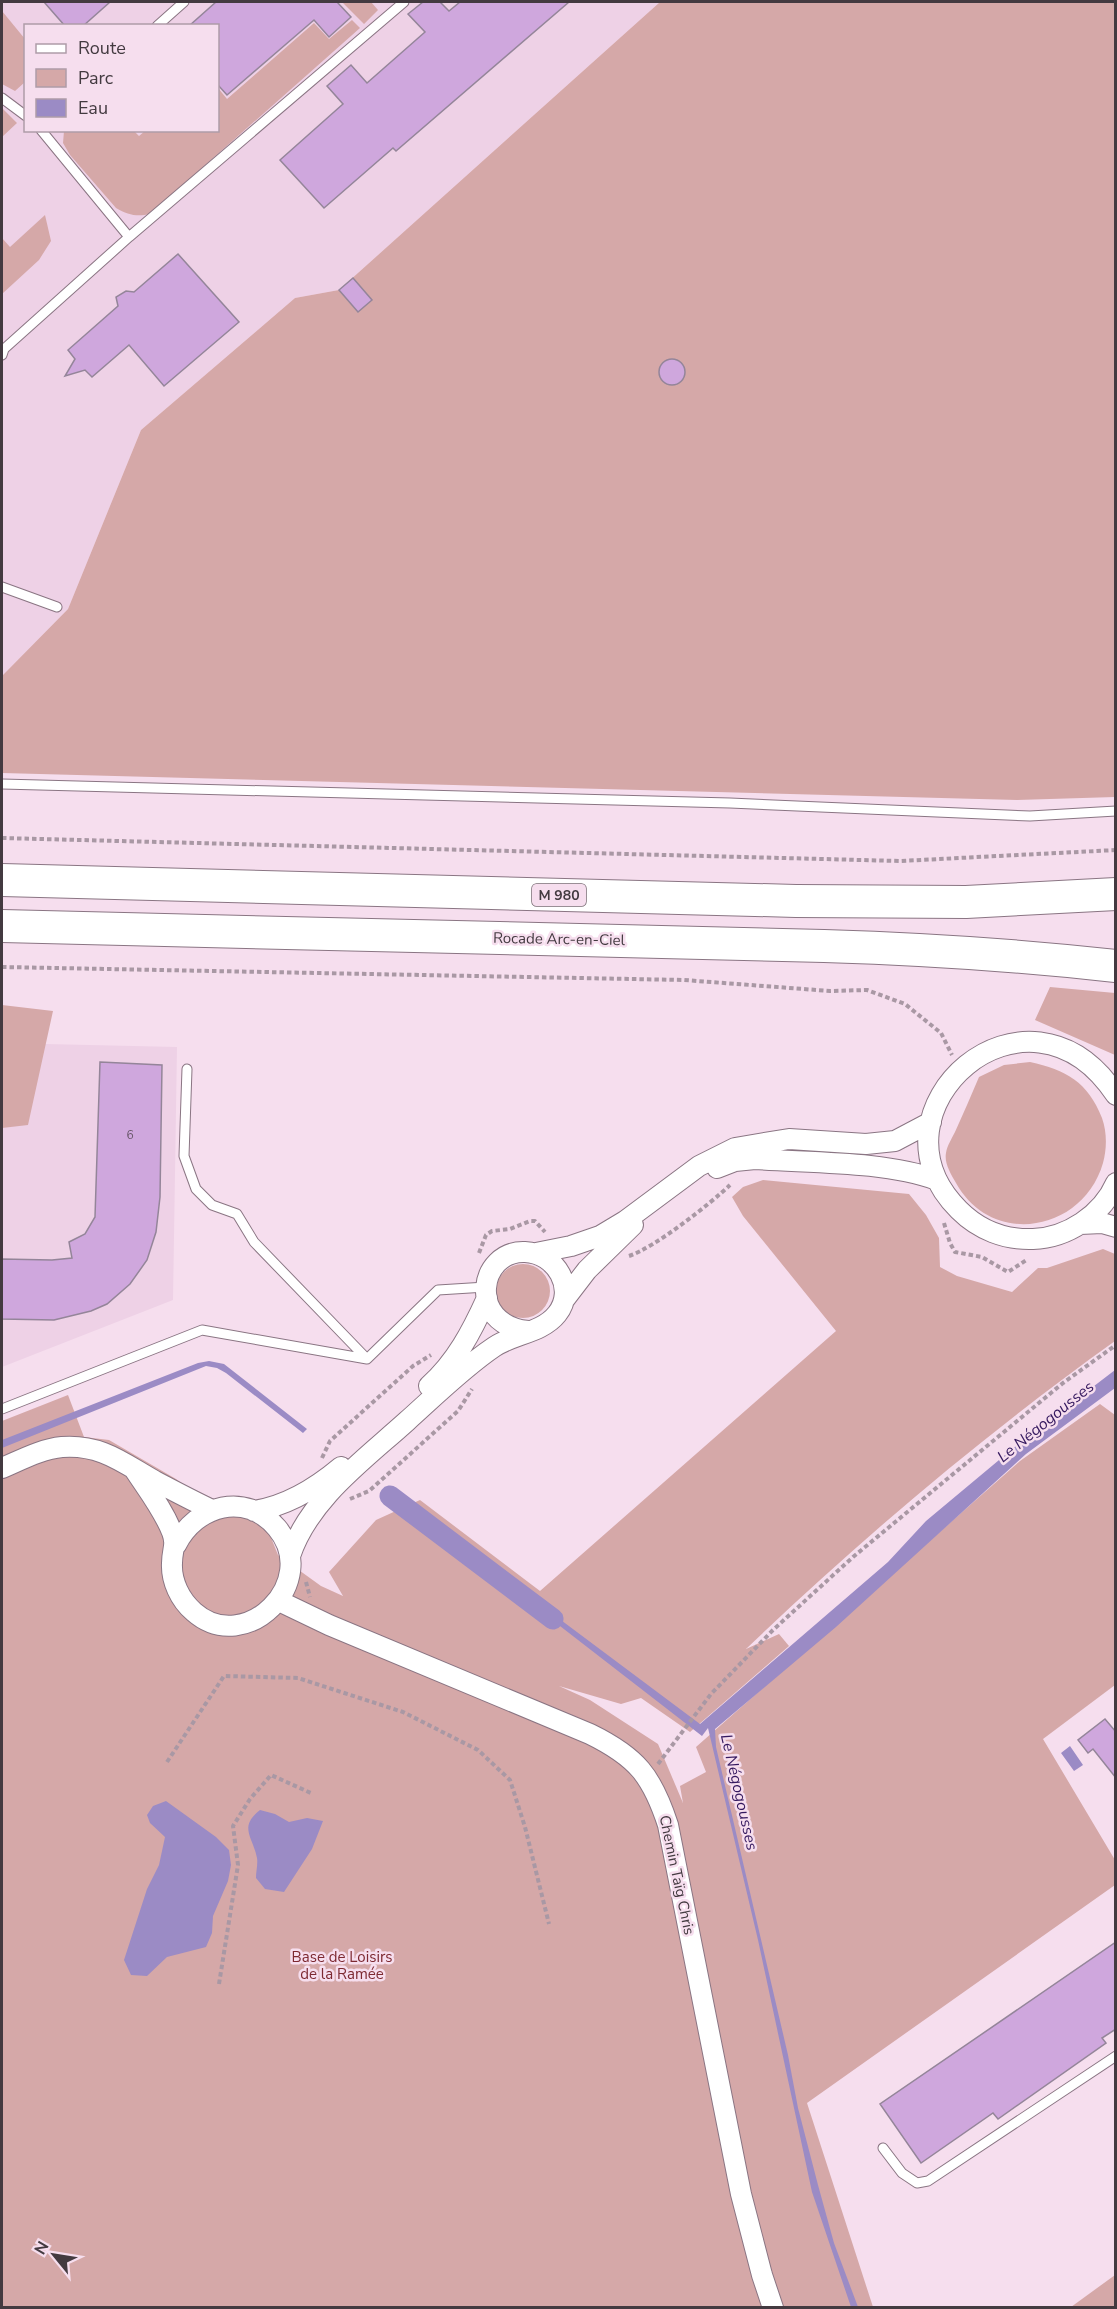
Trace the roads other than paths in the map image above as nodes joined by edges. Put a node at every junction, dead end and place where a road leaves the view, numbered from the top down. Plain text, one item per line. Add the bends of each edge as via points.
1 (183, 2) edge
2 (404, 2) edge
3 (159, 24) edge
4 (2, 98) edge
5 (24, 114) edge
6 (43, 132) edge
7 (129, 237) junction
8 (2, 355) edge
9 (2, 587) edge
10 (57, 607) dead end
11 (2, 784) edge
12 (1116, 811) edge
13 (2, 880) edge
14 (1116, 894) edge
15 (2, 926) edge
16 (1116, 966) edge
17 (186, 1069) dead end
18 (1109, 1077) edge
19 (1116, 1095) edge
20 (931, 1122) junction
21 (937, 1180) junction
22 (1116, 1184) edge
23 (1080, 1224) junction
24 (1116, 1227) edge
25 (536, 1253) junction
26 (480, 1291) junction
27 (564, 1300) junction
28 (528, 1331) junction
29 (368, 1359) junction
30 (2, 1409) edge
31 (351, 1465) junction
32 (2, 1468) edge
33 (134, 1469) junction
34 (212, 1510) junction
35 (254, 1511) junction
36 (176, 1545) junction
37 (290, 1556) junction
38 (279, 1601) junction
39 (1116, 2056) edge
40 (883, 2148) dead end
41 (773, 2307) edge

1 - 3 lane
2 - 7 lane
4 - 5 lane
6 - 7 lane
7 - 8 lane via 3,349
9 - 10 lane
11 - 12 lane via 730,803 1030,816
13 - 14 highway, M 980 via 819,901 966,902
15 - 16 highway, Rocade Arc-en-Ciel via 881,948
17 - 29 lane via 184,1156 196,1188 212,1205 237,1215 254,1242
18 - 19 street
18 - 20 street via 1059,1047 1032,1042 1006,1044 981,1054 959,1070 941,1094
20 - 21 street via 929,1146
20 - 25 street via 895,1141 866,1144 789,1139 735,1148 699,1166 600,1236
21 - 23 street via 950,1201 987,1231 1010,1238 1034,1239
21 - 27 street via 893,1169 755,1159 735,1161 712,1170 632,1226 587,1270
22 - 23 street via 1098,1209
23 - 24 street
25 - 26 street via 516,1253 498,1262
25 - 27 street via 550,1260 559,1271
26 - 28 street via 501,1323
26 - 29 lane via 438,1290
26 - 31 street via 471,1333 440,1377
27 - 28 street via 551,1321
28 - 31 street via 491,1349
29 - 30 lane via 202,1330
31 - 35 street via 287,1502
31 - 37 street via 312,1512
32 - 33 street via 40,1452 82,1447 112,1455
33 - 34 street
33 - 36 street via 163,1514
34 - 35 street via 240,1507
34 - 36 street via 190,1523
35 - 37 street via 278,1529
36 - 38 street via 172,1563 174,1582 182,1599 211,1622 248,1623 266,1614
37 - 38 street via 290,1572
38 - 41 street, Chemin Taïg Chris via 590,1734 620,1750 645,1774 658,1794 668,1825 741,2194
39 - 40 lane via 928,2181 917,2182 902,2173

